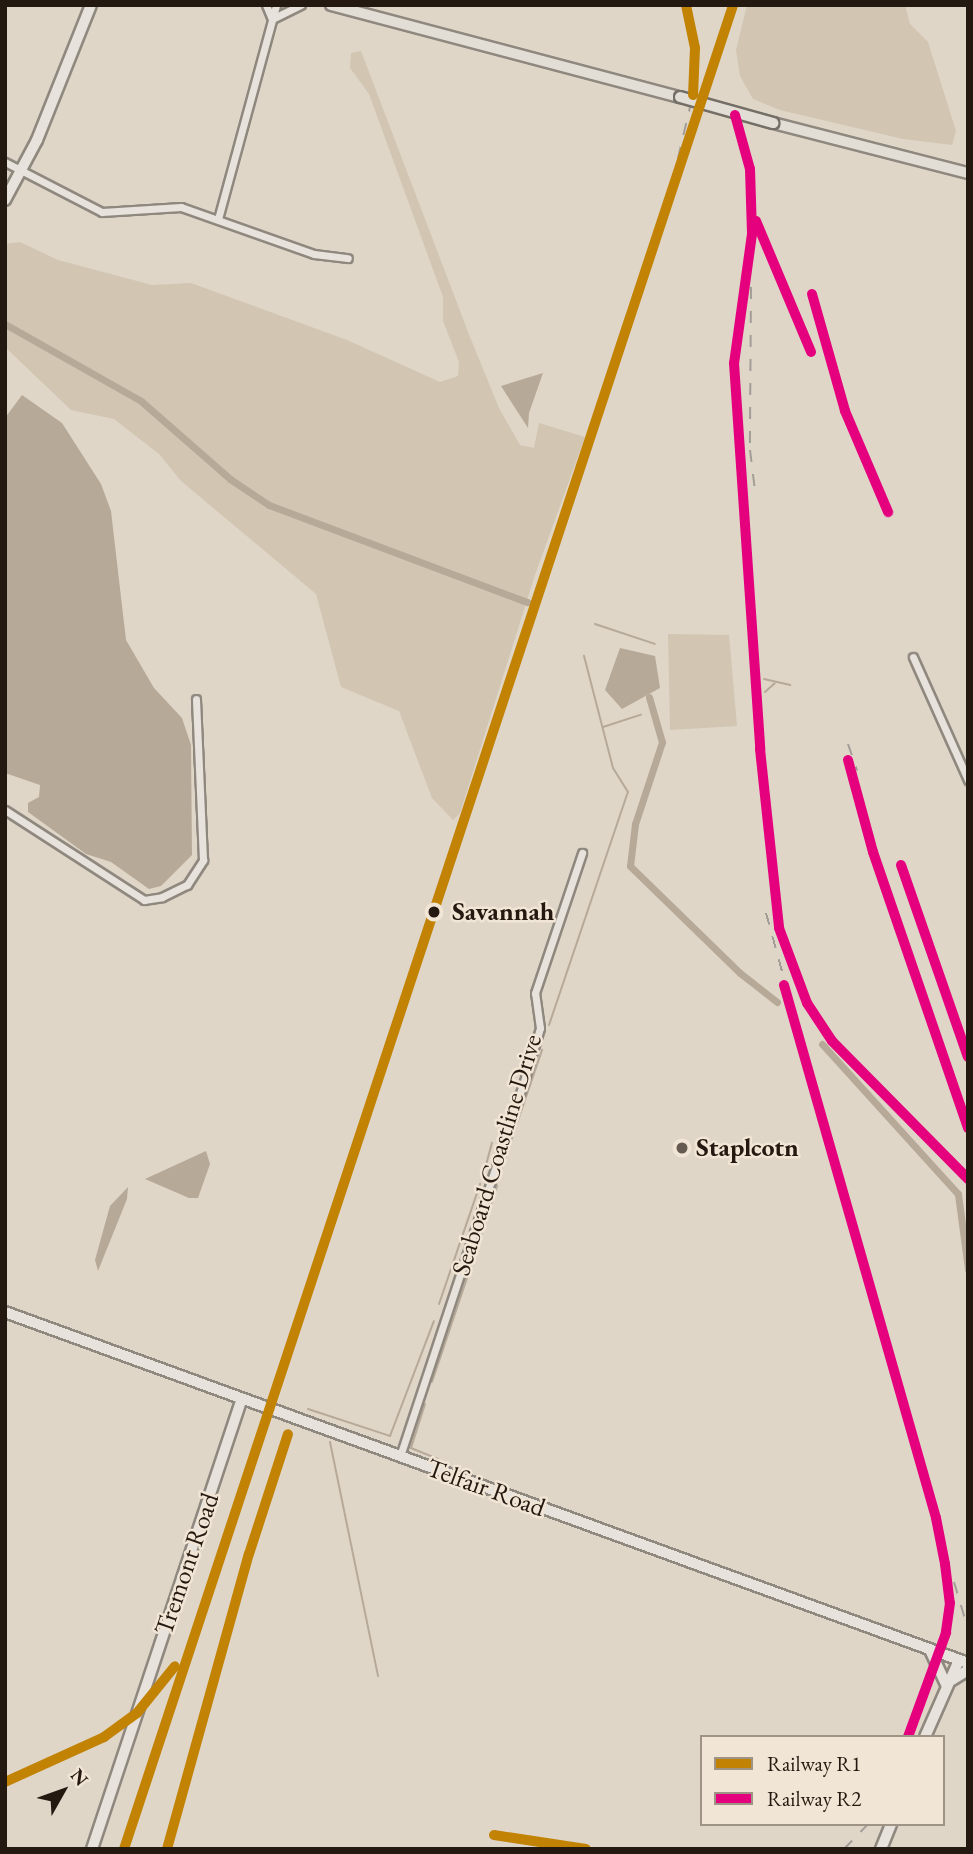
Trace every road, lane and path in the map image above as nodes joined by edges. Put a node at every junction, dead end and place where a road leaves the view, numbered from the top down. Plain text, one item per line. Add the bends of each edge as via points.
1 (91, 5) edge
2 (266, 5) edge
3 (276, 5) edge
4 (301, 5) edge
5 (339, 6) edge
6 (272, 19) junction
7 (5, 162) edge
8 (21, 172) junction
9 (968, 173) edge
10 (5, 200) edge
11 (218, 219) junction
12 (348, 258) dead end
13 (913, 657) dead end
14 (196, 699) dead end
15 (968, 780) edge
16 (5, 810) edge
17 (582, 853) dead end
18 (5, 1312) edge
19 (242, 1399) junction
20 (400, 1456) junction
21 (930, 1649) junction
22 (960, 1661) edge
23 (968, 1670) edge
24 (946, 1685) junction
25 (926, 1735) edge
26 (890, 1826) edge
27 (92, 1849) edge
28 (881, 1849) edge

1 - 8 street
2 - 6 street
3 - 6 street
4 - 6 street
5 - 9 main road, bridge
6 - 11 street
7 - 8 street
8 - 10 street
8 - 11 street via 102,212 175,206
11 - 12 street via 314,254
13 - 15 street
14 - 16 street via 203,860 187,885 144,900
17 - 20 street, Seaboard Coastline Drive via 535,993 540,1028
18 - 19 street, Telfair Road
19 - 20 street, Telfair Road
19 - 27 street, Tremont Road
20 - 21 street, Telfair Road
21 - 22 street, Telfair Road
21 - 24 street
22 - 24 street
23 - 24 street
24 - 25 street
26 - 28 street

